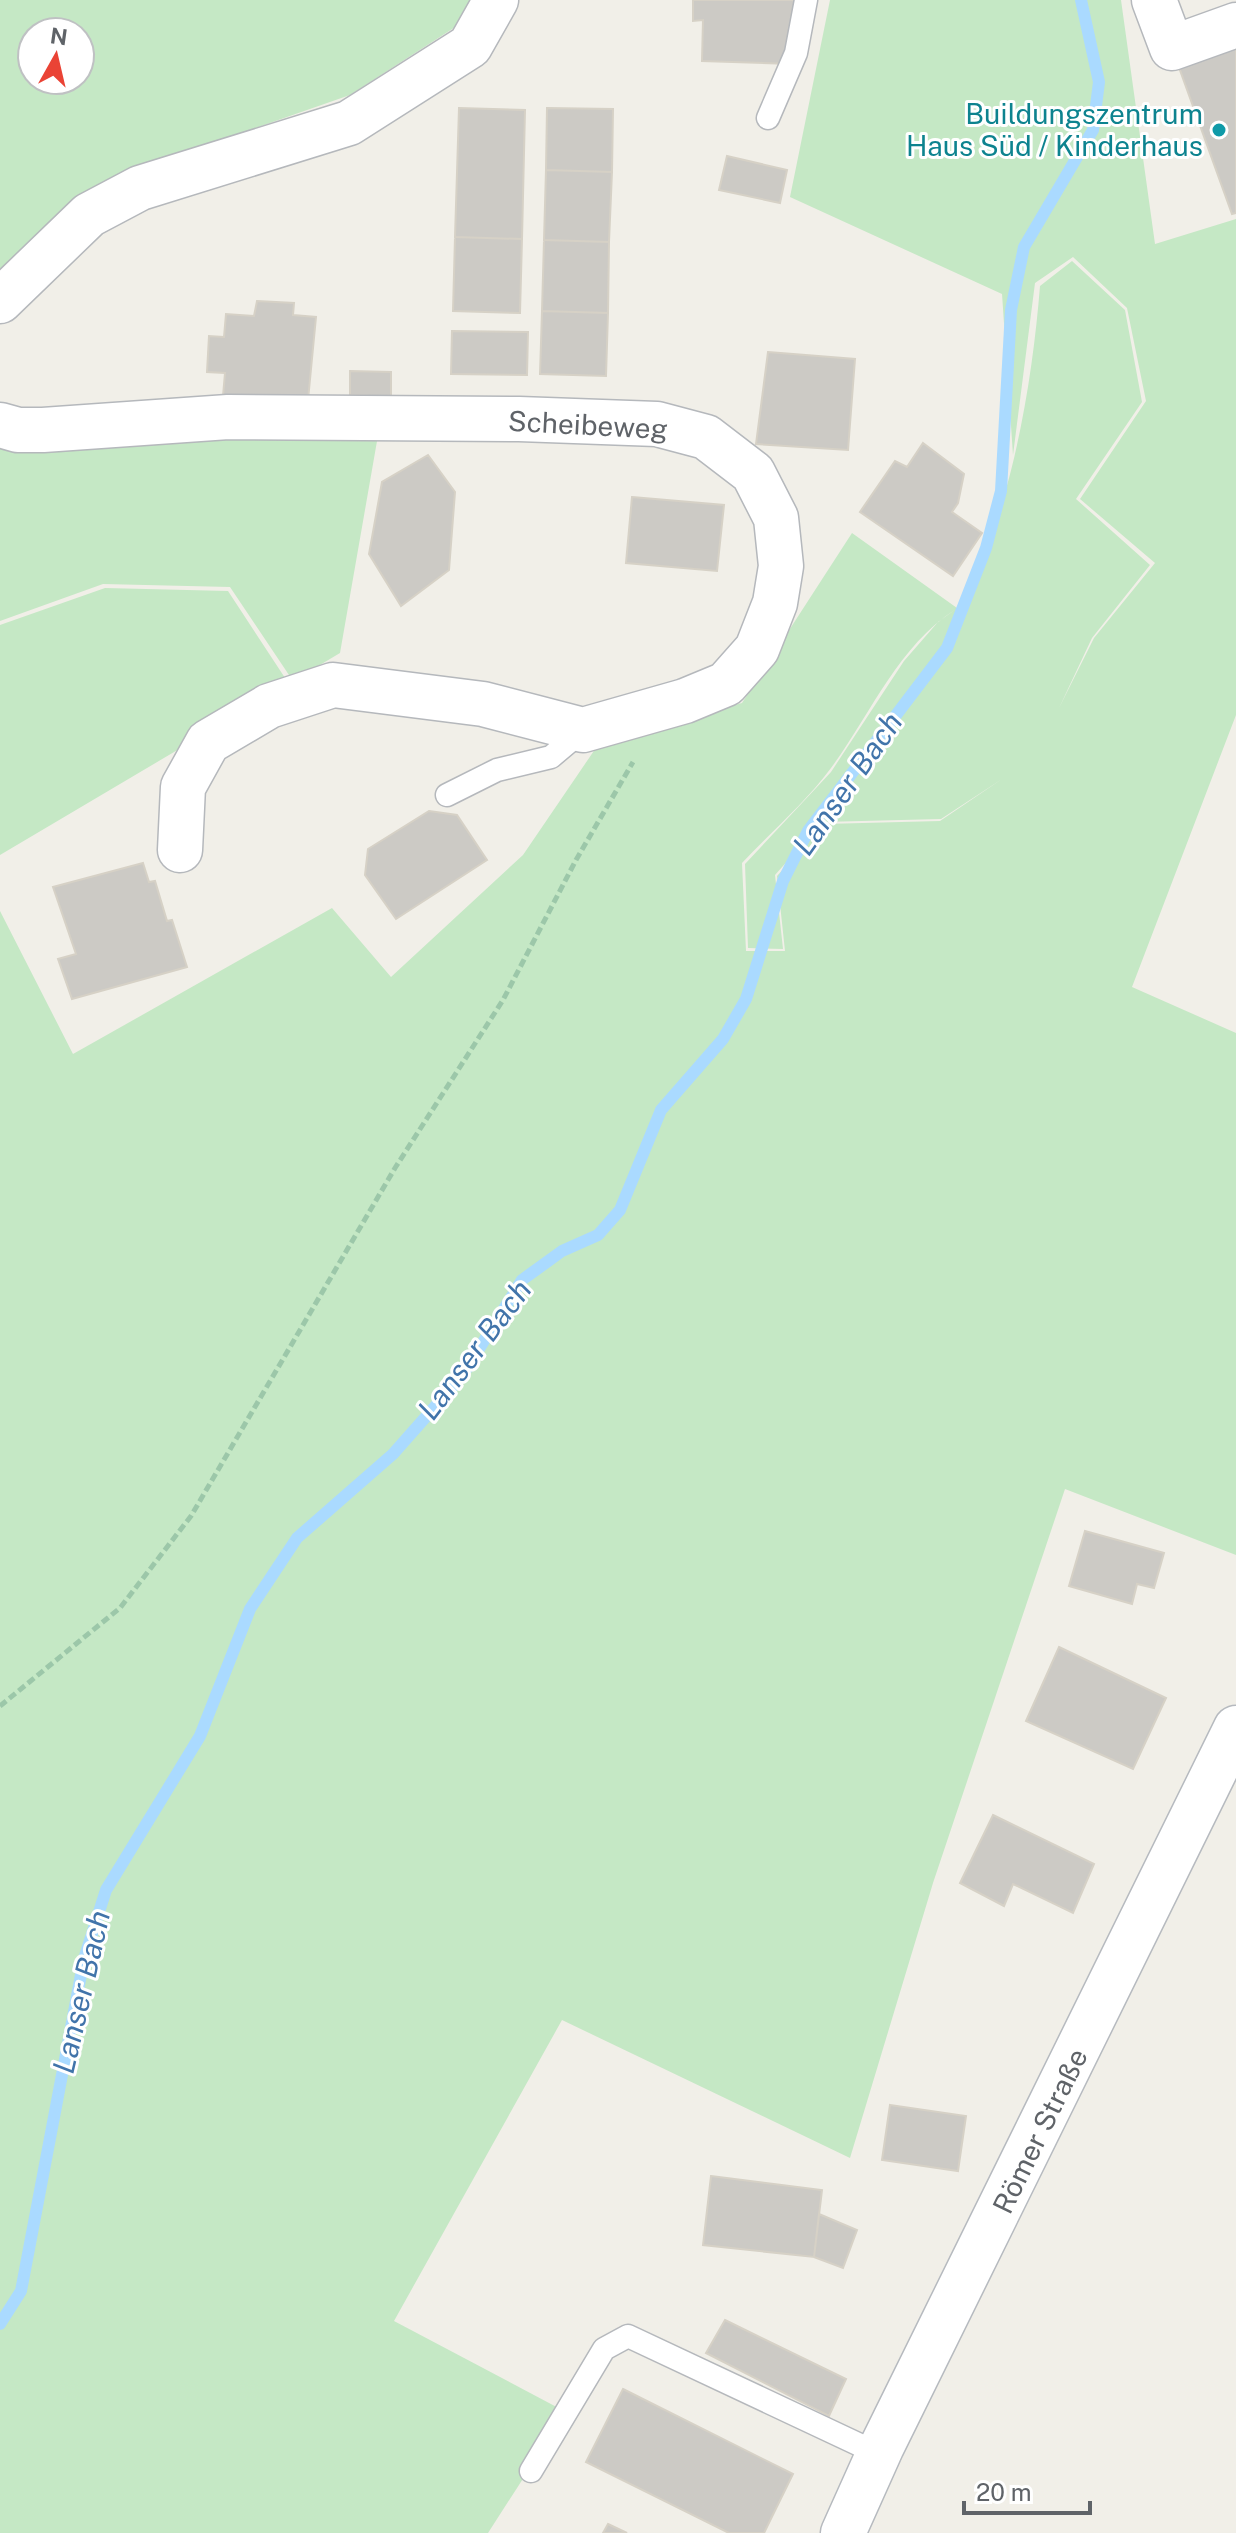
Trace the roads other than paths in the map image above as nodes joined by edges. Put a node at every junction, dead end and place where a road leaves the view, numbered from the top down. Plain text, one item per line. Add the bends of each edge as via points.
1 (496, 0) edge
2 (806, 0) edge
3 (1151, 7) edge
4 (1236, 25) edge
5 (768, 118) dead end
6 (0, 301) edge
7 (0, 425) edge
8 (583, 730) junction
9 (447, 795) dead end
10 (180, 850) dead end
11 (1236, 1728) edge
12 (879, 2454) junction
13 (531, 2471) dead end
14 (843, 2533) edge

1 - 6 street via 470,46 349,123 140,188 89,215
2 - 5 lane via 796,53
3 - 4 street via 1172,48
7 - 8 street, Scheibeweg via 43,430 228,417 519,419 657,424 706,437 753,473 776,518 781,566 775,603 757,649 726,684
8 - 9 lane via 551,757 497,770
8 - 10 street via 483,704 333,685 269,706 208,742 183,787
11 - 12 street, Römer Straße
12 - 13 lane via 628,2336 604,2349
12 - 14 street, Römer Straße

